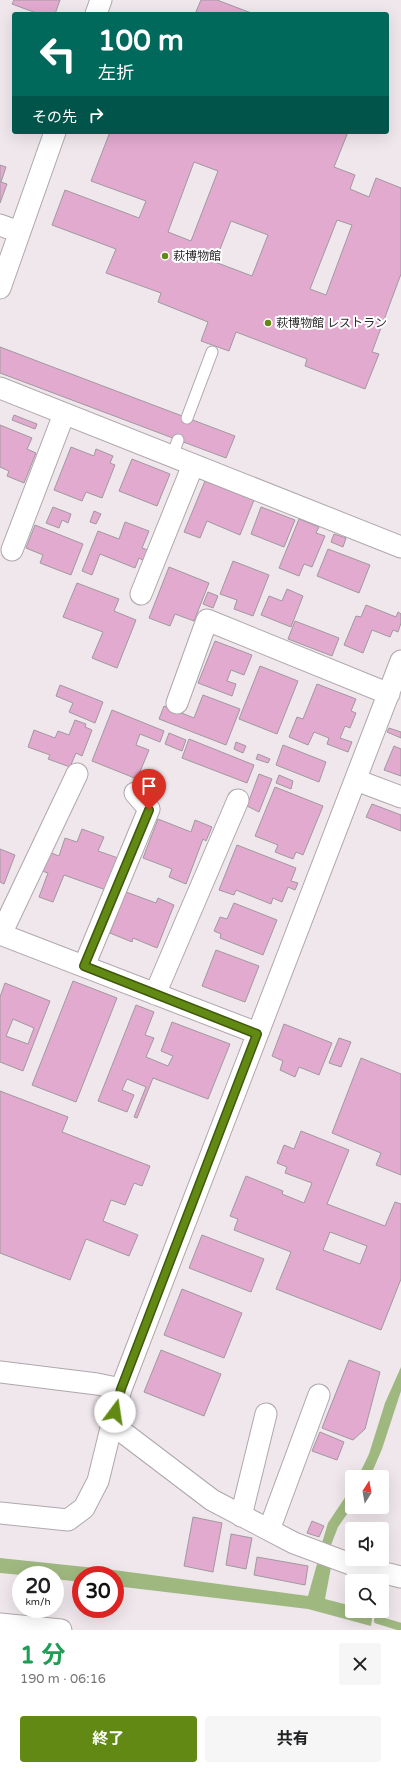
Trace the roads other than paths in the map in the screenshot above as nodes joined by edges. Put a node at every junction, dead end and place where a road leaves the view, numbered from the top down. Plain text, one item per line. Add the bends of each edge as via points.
1 (101, 0) edge
2 (97, 12) edge
3 (53, 134) edge
4 (0, 225) edge
5 (19, 232) junction
6 (0, 288) edge
7 (212, 352) dead end
8 (0, 388) edge
9 (64, 414) junction
10 (187, 418) dead end
11 (193, 465) junction
12 (401, 547) edge
13 (12, 550) dead end
14 (141, 594) dead end
15 (401, 661) edge
16 (389, 694) junction
17 (177, 703) dead end
18 (77, 774) dead end
19 (356, 780) junction
20 (135, 793) dead end
21 (401, 797) edge
22 (238, 800) dead end
23 (1, 934) edge
24 (84, 966) junction
25 (155, 994) junction
26 (257, 1034) junction
27 (0, 1372) edge
28 (121, 1389) junction
29 (319, 1395) dead end
30 (266, 1414) dead end
31 (112, 1424) junction
32 (0, 1513) edge
33 (242, 1516) junction
34 (269, 1530) junction
35 (401, 1577) edge
36 (0, 1624) edge
37 (61, 1630) edge

1 - 2 street
3 - 5 street
4 - 5 street
5 - 6 street
7 - 10 lane
8 - 9 street
9 - 11 street via 175,448
9 - 13 street
11 - 12 street
11 - 14 street
15 - 16 street
16 - 17 street via 207,620
16 - 19 street
18 - 23 street
19 - 21 street
19 - 26 street
20 - 24 street via 149,810
22 - 25 street
23 - 24 street
24 - 25 street
25 - 26 street
26 - 28 street
27 - 28 street
28 - 31 street
29 - 34 street
30 - 33 street
31 - 32 street via 98,1481 84,1508 68,1520
31 - 33 street via 212,1500
33 - 34 street
34 - 35 street via 294,1543 353,1565
36 - 37 street

